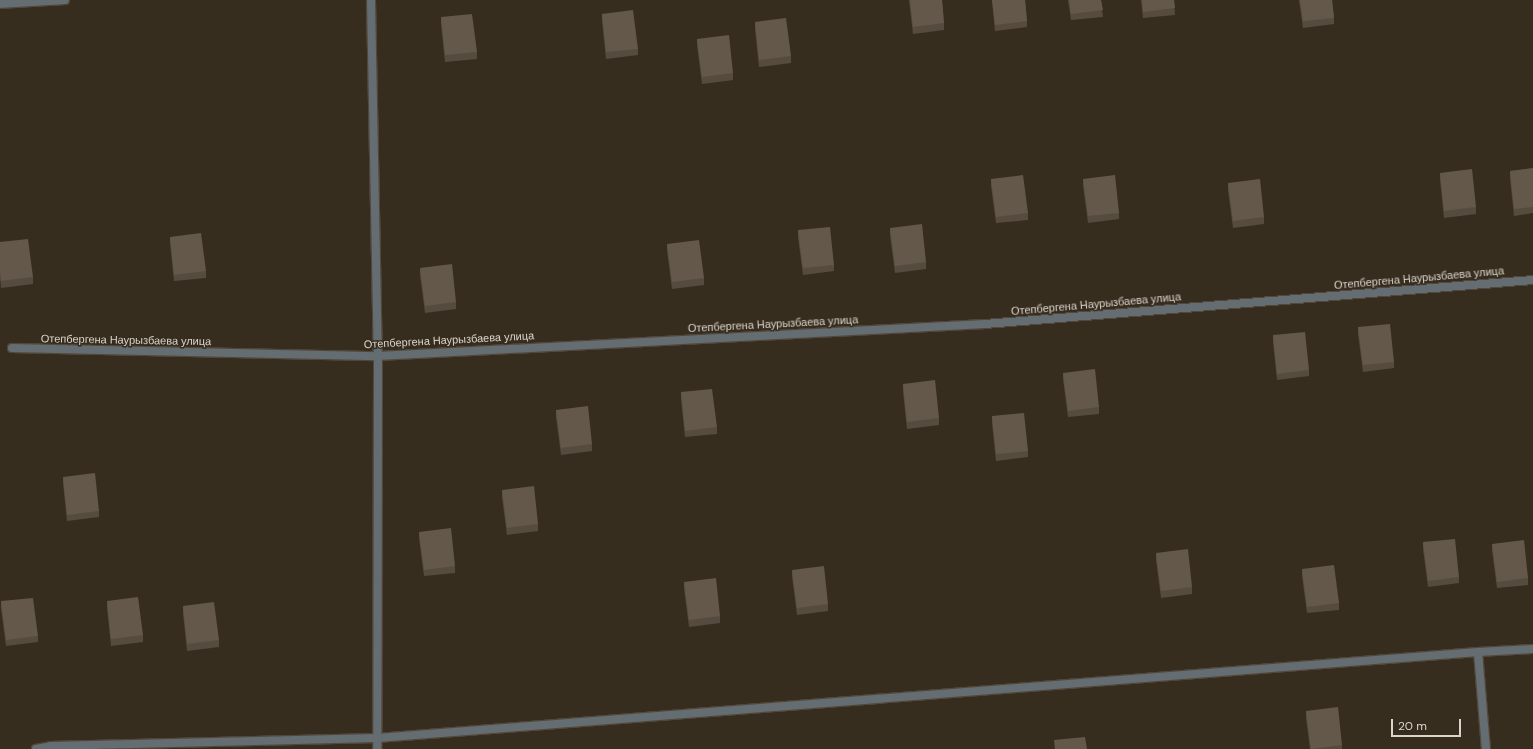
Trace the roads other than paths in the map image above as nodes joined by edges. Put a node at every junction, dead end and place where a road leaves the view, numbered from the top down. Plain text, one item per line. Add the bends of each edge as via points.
1 (65, 0) edge
2 (370, 0) edge
3 (0, 4) edge
4 (1533, 280) edge
5 (12, 348) dead end
6 (378, 356) junction
7 (1533, 649) edge
8 (1478, 652) junction
9 (377, 738) junction
10 (36, 749) edge
11 (377, 749) edge
12 (1486, 749) edge

1 - 3 street
2 - 6 street
4 - 6 street, Отепбергена Наурызбаева улица via 985,324
5 - 6 street, Отепбергена Наурызбаева улица
6 - 9 street
7 - 8 street
8 - 9 street
8 - 12 street
9 - 10 street via 51,746
9 - 11 street

